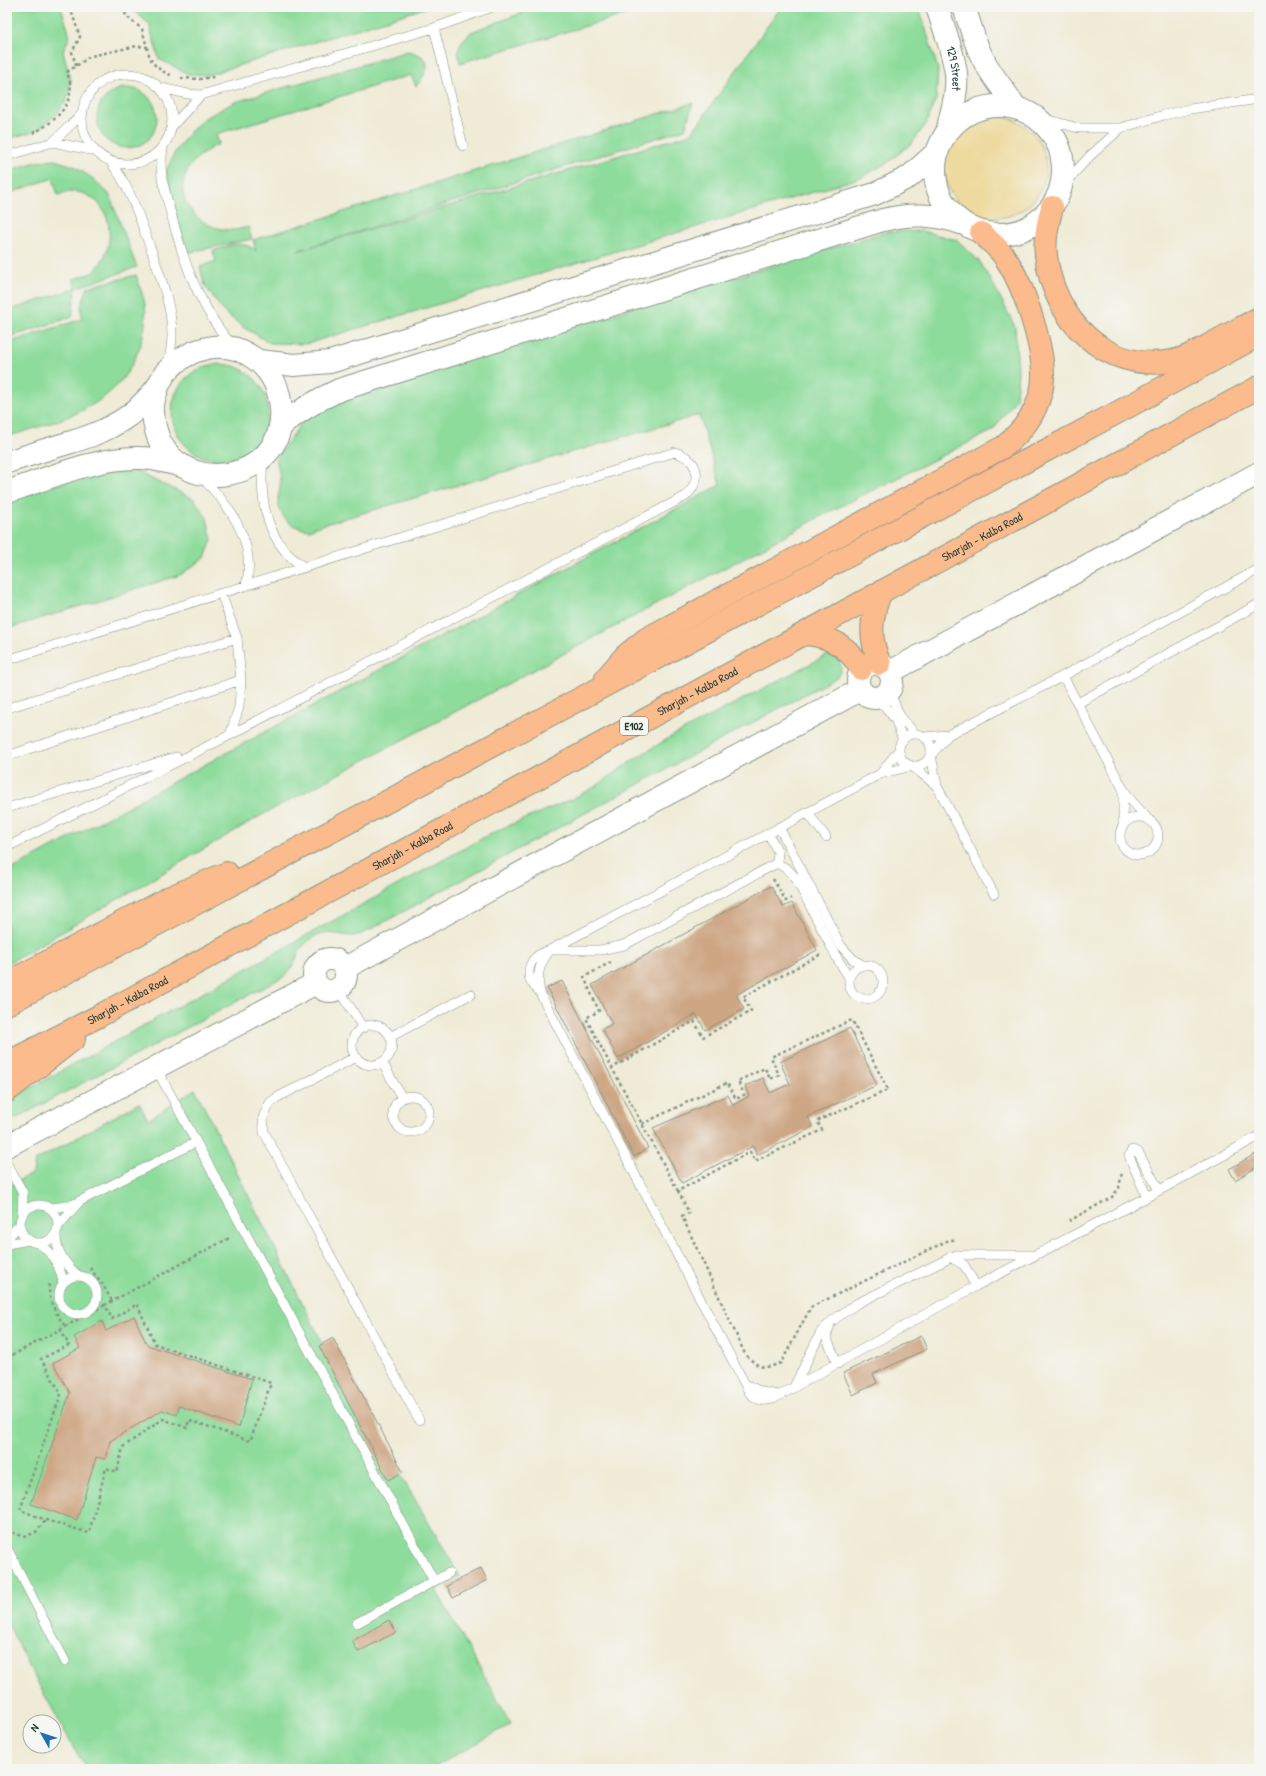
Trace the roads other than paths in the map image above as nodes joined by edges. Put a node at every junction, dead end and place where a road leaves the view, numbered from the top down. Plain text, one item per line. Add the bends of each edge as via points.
1 (492, 7) edge
2 (937, 7) edge
3 (964, 7) edge
4 (434, 28) junction
5 (161, 88) junction
6 (201, 96) junction
7 (1259, 99) edge
8 (1016, 108) junction
9 (82, 114) junction
10 (1038, 117) junction
11 (172, 126) junction
12 (1121, 128) junction
13 (947, 132) junction
14 (53, 142) junction
15 (463, 146) dead end
16 (163, 147) junction
17 (95, 151) junction
18 (937, 152) junction
19 (7, 156) edge
20 (110, 161) junction
21 (1062, 186) junction
22 (1052, 207) junction
23 (961, 223) junction
24 (981, 233) junction
25 (1259, 318) edge
26 (1259, 335) edge
27 (236, 349) junction
28 (259, 361) junction
29 (162, 379) junction
30 (1259, 386) edge
31 (280, 427) junction
32 (264, 456) junction
33 (7, 462) edge
34 (190, 470) junction
35 (1259, 473) edge
36 (7, 492) edge
37 (304, 567) junction
38 (1259, 569) edge
39 (246, 586) junction
40 (881, 592) junction
41 (221, 593) junction
42 (1259, 604) edge
43 (806, 634) junction
44 (237, 638) junction
45 (7, 660) edge
46 (1063, 676) junction
47 (241, 680) junction
48 (876, 681) junction
49 (596, 689) junction
50 (1078, 703) junction
51 (7, 708) edge
52 (898, 718) junction
53 (915, 734) junction
54 (230, 735) junction
55 (948, 735) junction
56 (924, 737) junction
57 (903, 740) junction
58 (200, 750) junction
59 (899, 750) junction
60 (931, 755) junction
61 (7, 756) edge
62 (912, 766) junction
63 (880, 774) junction
64 (937, 786) junction
65 (1122, 787) junction
66 (7, 808) edge
67 (807, 812) junction
68 (1147, 818) junction
69 (1123, 825) junction
70 (779, 827) junction
71 (768, 833) junction
72 (826, 837) dead end
73 (7, 847) edge
74 (292, 853) junction
75 (777, 863) junction
76 (994, 894) dead end
77 (550, 950) junction
78 (862, 965) junction
79 (345, 968) junction
80 (849, 977) junction
81 (316, 983) junction
82 (7, 984) edge
83 (339, 989) junction
84 (471, 994) dead end
85 (7, 1004) edge
86 (99, 1016) junction
87 (363, 1028) junction
88 (390, 1037) junction
89 (356, 1057) junction
90 (382, 1062) junction
91 (7, 1063) edge
92 (156, 1068) junction
93 (7, 1091) edge
94 (402, 1098) junction
95 (1259, 1136) edge
96 (196, 1142) junction
97 (7, 1146) edge
98 (7, 1164) edge
99 (1159, 1190) junction
100 (22, 1193) junction
101 (1147, 1197) junction
102 (78, 1202) junction
103 (47, 1207) junction
104 (21, 1221) junction
105 (57, 1230) junction
106 (7, 1239) edge
107 (29, 1240) junction
108 (38, 1243) junction
109 (7, 1244) edge
110 (1035, 1255) junction
111 (950, 1257) junction
112 (79, 1276) junction
113 (63, 1283) junction
114 (976, 1286) junction
115 (832, 1321) junction
116 (838, 1364) junction
117 (794, 1387) junction
118 (419, 1420) dead end
119 (7, 1548) edge
120 (449, 1573) dead end
121 (434, 1581) junction
122 (357, 1623) dead end
123 (66, 1661) dead end

1 - 4 lane
2 - 13 street, 129 Street via 956,73 956,89
3 - 8 street via 982,57
4 - 6 lane
4 - 15 lane
5 - 6 lane
5 - 9 lane via 150,79 136,74 121,73 106,78 94,87 86,100
5 - 11 lane via 171,106
6 - 11 lane
7 - 12 lane via 1190,109
8 - 10 street
8 - 13 street via 986,107 971,112 958,120
9 - 14 lane
9 - 17 lane via 84,134
10 - 12 lane via 1078,128
10 - 21 street via 1051,131 1060,148 1064,167
11 - 16 lane
12 - 21 lane
13 - 18 street
14 - 17 lane
14 - 19 lane
16 - 20 lane via 144,161 133,164
16 - 27 lane via 162,179 187,266 213,322
17 - 20 lane
18 - 23 street via 934,172 938,191 947,209
18 - 28 street via 909,177 875,194 345,358 312,365
20 - 29 lane via 120,174 135,205 171,317 171,349
21 - 22 street
22 - 24 street via 1038,222 1021,231 1001,235
22 - 25 highway via 1046,230 1049,277 1067,316 1079,331 1114,355 1136,362 1173,361 1188,356
23 - 24 street
23 - 31 street via 922,214 883,220 339,390 317,399
24 - 49 highway via 994,244 1014,272 1038,340 1043,367 1042,390 1035,412 1022,431 1005,446 646,639 625,656
26 - 49 highway
27 - 28 street
27 - 29 street via 216,347 197,350 180,358
28 - 31 street via 271,375 279,391 282,409
29 - 33 street via 143,403 110,428
29 - 34 street via 153,409 156,431 166,451
30 - 40 highway, Sharjah - Kalba Road / E102
31 - 32 street
32 - 34 street via 250,467 233,474 215,476
32 - 37 lane via 262,480 270,526 281,548
34 - 36 street via 152,459 119,459 96,463
34 - 39 lane via 224,502 243,536 249,566
35 - 48 street
37 - 39 lane
37 - 54 lane via 675,452 686,456 694,464 694,487 686,496
38 - 46 lane
39 - 41 lane
40 - 43 highway, Sharjah - Kalba Road / E102
40 - 48 highway via 875,606 871,636
41 - 44 lane
41 - 45 lane
42 - 50 lane
43 - 48 highway via 829,638 839,643
43 - 86 highway, Sharjah - Kalba Road / E102
44 - 47 lane
44 - 51 lane
46 - 50 lane
46 - 55 lane
47 - 54 lane via 239,707
47 - 61 lane
48 - 52 lane
48 - 52 lane
48 - 79 street
49 - 74 highway
50 - 65 lane
52 - 53 lane
52 - 57 lane
53 - 56 lane
53 - 57 lane
54 - 58 lane
55 - 56 lane
55 - 60 lane
56 - 60 lane via 930,745
57 - 59 lane
58 - 66 lane
58 - 73 lane
59 - 62 lane via 903,760
59 - 63 lane
60 - 62 lane via 918,767
60 - 64 lane
62 - 63 lane
62 - 64 lane
63 - 67 lane
64 - 76 lane
65 - 68 lane
65 - 69 lane
67 - 70 lane
67 - 72 lane
68 - 69 lane via 1136,816
68 - 69 lane via 1157,829 1158,836 1153,849 1140,855 1133,855 1122,845 1120,831
70 - 71 lane
70 - 78 lane via 841,946
71 - 75 lane via 778,852
71 - 77 lane
74 - 82 highway via 250,864 168,898
74 - 85 highway
75 - 77 lane via 624,945 600,950
75 - 80 lane via 795,877
77 - 117 lane via 538,970 540,993 749,1392 753,1397 766,1401
78 - 80 lane via 854,969
78 - 80 lane via 869,964 875,967 883,977 878,994 866,999 854,995 848,984
79 - 81 street via 333,958 322,960 315,967
79 - 83 street via 346,977
81 - 83 street via 323,990
81 - 92 street
83 - 87 lane
84 - 88 lane
86 - 91 highway, Sharjah - Kalba Road / E102
86 - 93 highway
87 - 88 lane via 376,1026 387,1032
87 - 89 lane via 354,1038 353,1051
88 - 90 lane via 391,1052
89 - 90 lane via 368,1065
89 - 118 lane via 276,1098 266,1110 262,1124
90 - 94 lane
92 - 96 lane
92 - 97 street
94 - 94 lane via 394,1108 394,1120 401,1130 407,1133 420,1131 430,1115 425,1103 415,1096
95 - 99 lane
96 - 102 lane
96 - 121 lane
98 - 100 lane
99 - 101 lane
99 - 101 lane via 1138,1152 1132,1150 1129,1156
100 - 103 lane
100 - 104 lane
101 - 110 lane
102 - 103 lane via 69,1206
102 - 105 lane
103 - 104 lane via 31,1207
103 - 105 lane via 58,1219
104 - 106 lane
104 - 107 lane via 24,1236
105 - 108 lane via 48,1241
105 - 112 lane via 58,1248 67,1265
107 - 108 lane
107 - 109 lane
108 - 113 lane via 49,1252 60,1270
110 - 111 lane via 958,1254
110 - 114 lane
111 - 114 lane via 964,1265
111 - 115 lane via 856,1304
112 - 113 lane via 70,1277
112 - 113 lane via 92,1282 97,1295 91,1308 85,1312 78,1314 65,1309 61,1304 59,1289
114 - 116 lane
115 - 116 lane via 826,1337
115 - 117 lane via 818,1338
116 - 117 lane
119 - 123 lane
120 - 121 lane
121 - 122 lane

